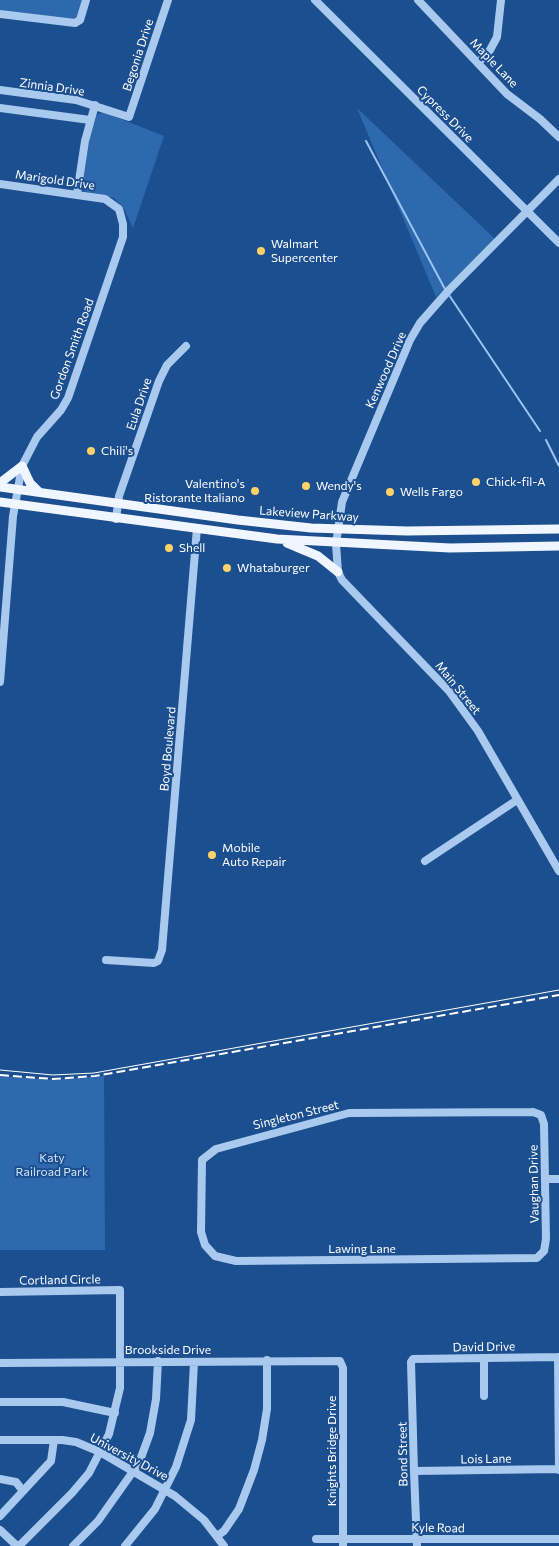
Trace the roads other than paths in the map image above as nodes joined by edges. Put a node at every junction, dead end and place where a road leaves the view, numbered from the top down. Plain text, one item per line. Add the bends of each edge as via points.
1 (86, 0) edge
2 (168, 0) edge
3 (315, 0) edge
4 (418, 0) edge
5 (501, 0) edge
6 (0, 14) edge
7 (478, 63) junction
8 (0, 90) edge
9 (95, 105) junction
10 (0, 108) edge
11 (129, 117) joint
12 (90, 120) junction
13 (559, 137) edge
14 (559, 179) edge
15 (0, 184) edge
16 (77, 194) junction
17 (528, 212) junction
18 (559, 243) edge
19 (118, 251) joint
20 (186, 346) dead end
21 (22, 466) junction
22 (0, 483) edge
23 (0, 487) edge
24 (17, 490) junction
25 (40, 493) junction
26 (0, 502) edge
27 (14, 504) junction
28 (118, 504) junction
29 (193, 514) junction
30 (203, 516) junction
31 (116, 519) junction
32 (197, 528) junction
33 (559, 529) edge
34 (337, 530) junction
35 (511, 530) junction
36 (277, 539) junction
37 (336, 544) junction
38 (559, 546) edge
39 (511, 547) junction
40 (338, 572) junction
41 (0, 682) edge
42 (517, 800) junction
43 (425, 861) dead end
44 (559, 871) edge
45 (106, 960) dead end
46 (534, 1112) joint
47 (545, 1179) junction
48 (559, 1179) edge
49 (201, 1232) joint
50 (538, 1258) joint
51 (0, 1292) edge
52 (558, 1357) edge
53 (484, 1359) junction
54 (266, 1360) junction
55 (336, 1360) joint
56 (120, 1361) junction
57 (158, 1361) junction
58 (194, 1362) junction
59 (412, 1362) joint
60 (0, 1363) edge
61 (484, 1396) dead end
62 (0, 1402) edge
63 (116, 1413) junction
64 (0, 1440) edge
65 (54, 1440) junction
66 (100, 1452) junction
67 (559, 1469) edge
68 (134, 1471) junction
69 (414, 1471) junction
70 (0, 1479) edge
71 (165, 1489) junction
72 (23, 1491) junction
73 (0, 1516) edge
74 (0, 1530) edge
75 (217, 1536) junction
76 (316, 1539) dead end
77 (559, 1539) edge
78 (343, 1542) edge
79 (417, 1543) edge
80 (496, 1543) edge
81 (18, 1546) edge
82 (73, 1546) edge
83 (124, 1546) edge
84 (224, 1546) edge

1 - 6 street via 80,20 75,23
2 - 11 street, Begonia Drive
3 - 17 street, Cypress Drive
4 - 7 street, Maple Lane
5 - 7 street via 497,37
7 - 13 street, Maple Lane via 507,94
8 - 9 street, Zinnia Drive
9 - 11 street, Zinnia Drive
9 - 12 street
10 - 12 street
12 - 16 street
14 - 17 street, Kenwood Drive
15 - 16 street, Marigold Drive
16 - 19 street, Marigold Drive via 105,199 119,209 123,224
17 - 18 street, Cypress Drive
17 - 34 street, Kenwood Drive via 440,300 410,340 342,502
19 - 21 street, Gordon Smith Road via 68,398 62,410 37,437
20 - 28 street, Eula Drive via 162,374
21 - 22 main road
21 - 24 street, Gordon Smith Road
21 - 25 main road via 30,483
23 - 24 main road, Lakeview Parkway
24 - 25 main road, Lakeview Parkway
24 - 27 street, Gordon Smith Road
25 - 28 main road, Lakeview Parkway
26 - 27 main road
27 - 31 main road
27 - 41 street, Gordon Smith Road
28 - 29 main road, Lakeview Parkway
28 - 31 street, Eula Drive
29 - 30 main road, Lakeview Parkway
29 - 32 main road
30 - 32 main road
30 - 34 main road, Lakeview Parkway
31 - 32 main road
32 - 36 main road
32 - 45 street, Boyd Boulevard via 162,950 158,961 149,963
33 - 35 main road, Lakeview Parkway
34 - 35 main road, Lakeview Parkway
34 - 37 street
35 - 39 main road
36 - 37 main road
36 - 40 main road via 318,556
37 - 39 main road
37 - 40 street
38 - 39 main road
40 - 42 street, Main Street via 361,601 449,691 478,731
42 - 43 street
42 - 44 street, Main Street
46 - 47 street, Vaughan Drive via 544,1119
46 - 49 street, Singleton Street via 348,1114 228,1144 202,1160
47 - 48 street
47 - 50 street, Vaughan Drive via 545,1248
49 - 50 street, Lawing Lane via 205,1245 215,1256 236,1262
51 - 56 street, Cortland Circle via 120,1290
52 - 53 street, David Drive
52 - 67 street
53 - 59 street, David Drive via 413,1359
53 - 61 street
54 - 55 street, Brookside Drive
54 - 58 street, Brookside Drive
54 - 75 street via 267,1409 254,1470 239,1508
55 - 78 street, Knights Bridge Drive via 342,1363 343,1368
56 - 57 street, Brookside Drive
56 - 60 street, Brookside Drive
56 - 63 street
57 - 58 street, Brookside Drive
57 - 68 street via 150,1433
58 - 71 street via 191,1420 176,1467
59 - 69 street, Bond Street
62 - 63 street via 63,1402
63 - 66 street
64 - 65 street, University Drive
65 - 66 street, University Drive via 76,1442
65 - 72 street via 51,1461
66 - 68 street, University Drive
66 - 81 street via 89,1473 72,1493
67 - 69 street, Lois Lane
68 - 71 street, University Drive
68 - 82 street via 98,1521
69 - 79 street, Bond Street
70 - 72 street via 16,1482
71 - 75 street, University Drive via 195,1512
71 - 83 street via 140,1530
72 - 73 street
74 - 81 street
75 - 84 street, University Drive
76 - 78 street, Kyle Road
77 - 80 street, Kyle Road
78 - 79 street, Kyle Road
79 - 80 street, Kyle Road

